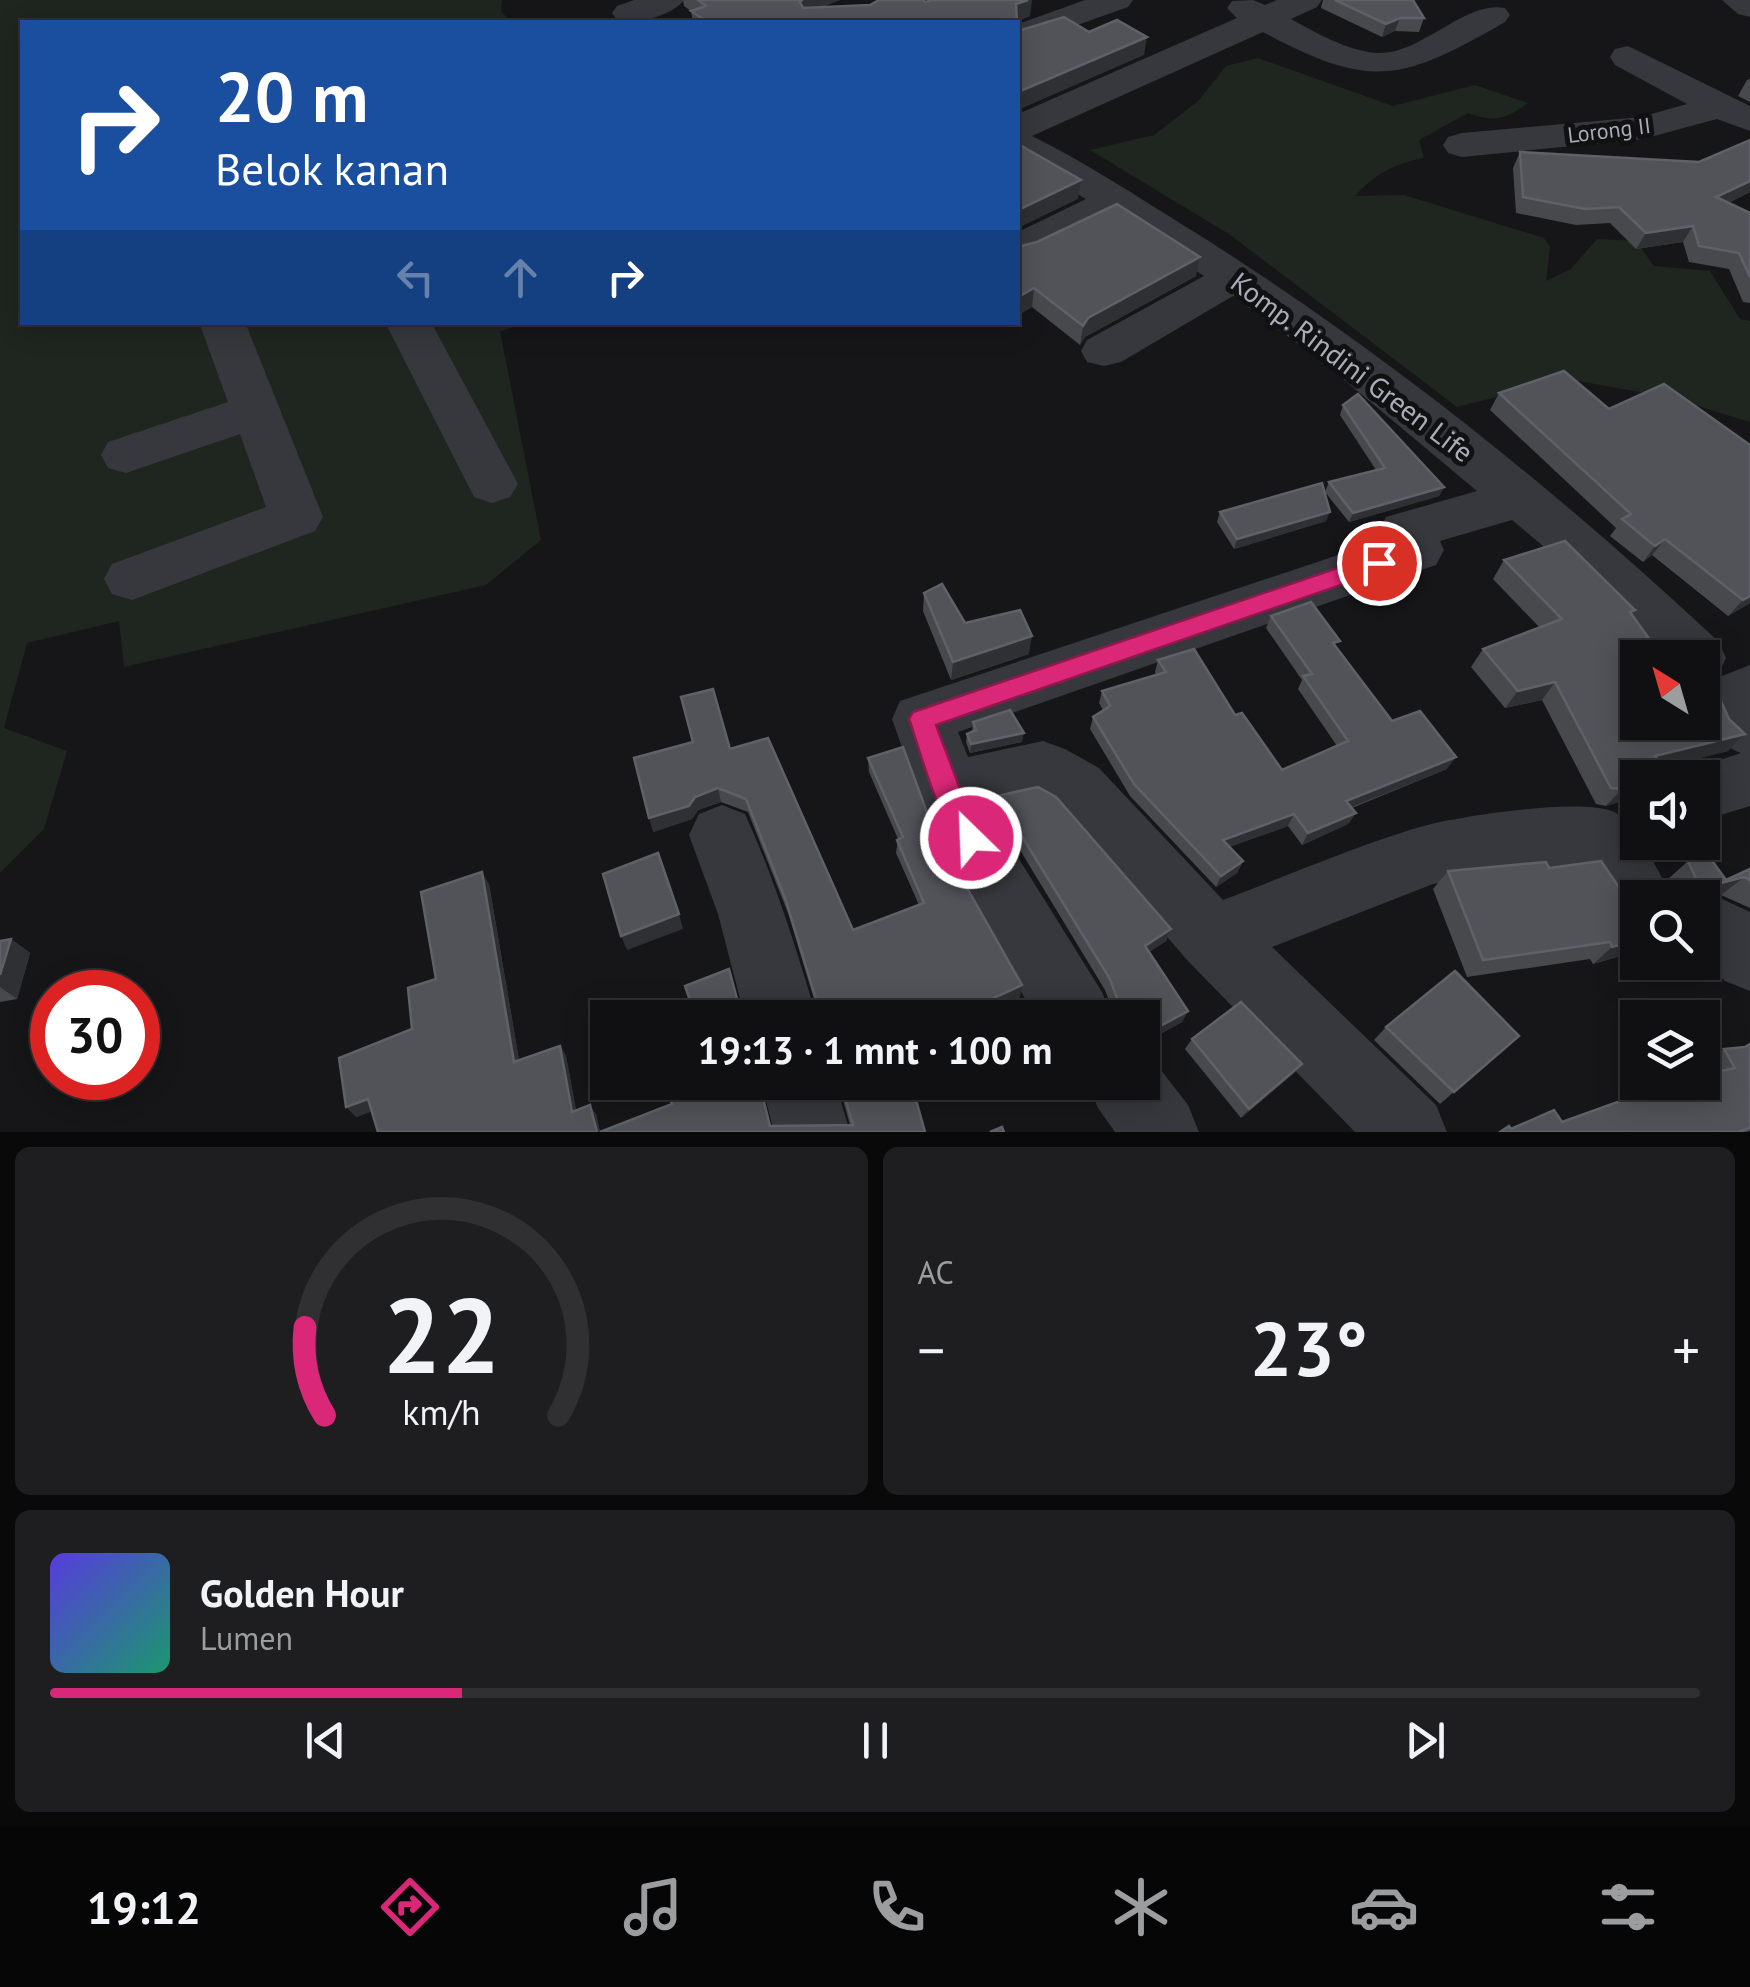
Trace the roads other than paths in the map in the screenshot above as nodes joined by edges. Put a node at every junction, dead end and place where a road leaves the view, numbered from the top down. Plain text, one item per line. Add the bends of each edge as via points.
1 (667, 0) edge
2 (1116, 0) edge
3 (1227, 0) edge
4 (1305, 0) edge
5 (1739, 0) edge
6 (1750, 7) edge
7 (629, 13) dead end
8 (1493, 15) dead end
9 (1265, 18) junction
10 (1020, 35) edge
11 (1628, 57) dead end
12 (1735, 114) edge
13 (1020, 127) edge
14 (1020, 145) edge
15 (1462, 145) dead end
16 (1115, 201) junction
17 (1020, 247) edge
18 (1236, 277) junction
19 (223, 325) edge
20 (410, 325) edge
21 (1104, 351) dead end
22 (255, 411) junction
23 (126, 455) dead end
24 (492, 484) dead end
25 (1516, 494) junction
26 (132, 579) dead end
27 (1725, 688) edge
28 (955, 804) junction
29 (722, 835) dead end
30 (1626, 880) edge
31 (1720, 932) edge
32 (1212, 937) junction
33 (1750, 957) edge
34 (775, 1000) edge
35 (1065, 1000) edge
36 (803, 1100) edge
37 (1137, 1100) edge
38 (812, 1132) edge
39 (1161, 1132) edge
40 (1409, 1132) edge

1 - 7 street
2 - 10 street
3 - 9 street
4 - 9 street
5 - 6 street
8 - 9 street via 1440,45 1384,64 1344,56
9 - 13 street
11 - 12 street
12 - 15 street, Lorong II
14 - 16 street, Komp. Rindini Green Life
16 - 17 street
16 - 18 street, Komp. Rindini Green Life
18 - 21 street
18 - 25 street, Komp. Rindini Green Life
19 - 22 street
20 - 24 street
22 - 23 street
22 - 26 street via 296,517
25 - 27 street, Komp. Rindini Green Life via 1574,541
25 - 28 street via 1406,531 1416,550 922,719
28 - 32 street via 976,782 1043,768 1056,774
28 - 35 street
29 - 34 street
30 - 32 street via 1596,834 1564,835 1432,854
31 - 33 street
32 - 40 street
36 - 38 street
37 - 39 street

